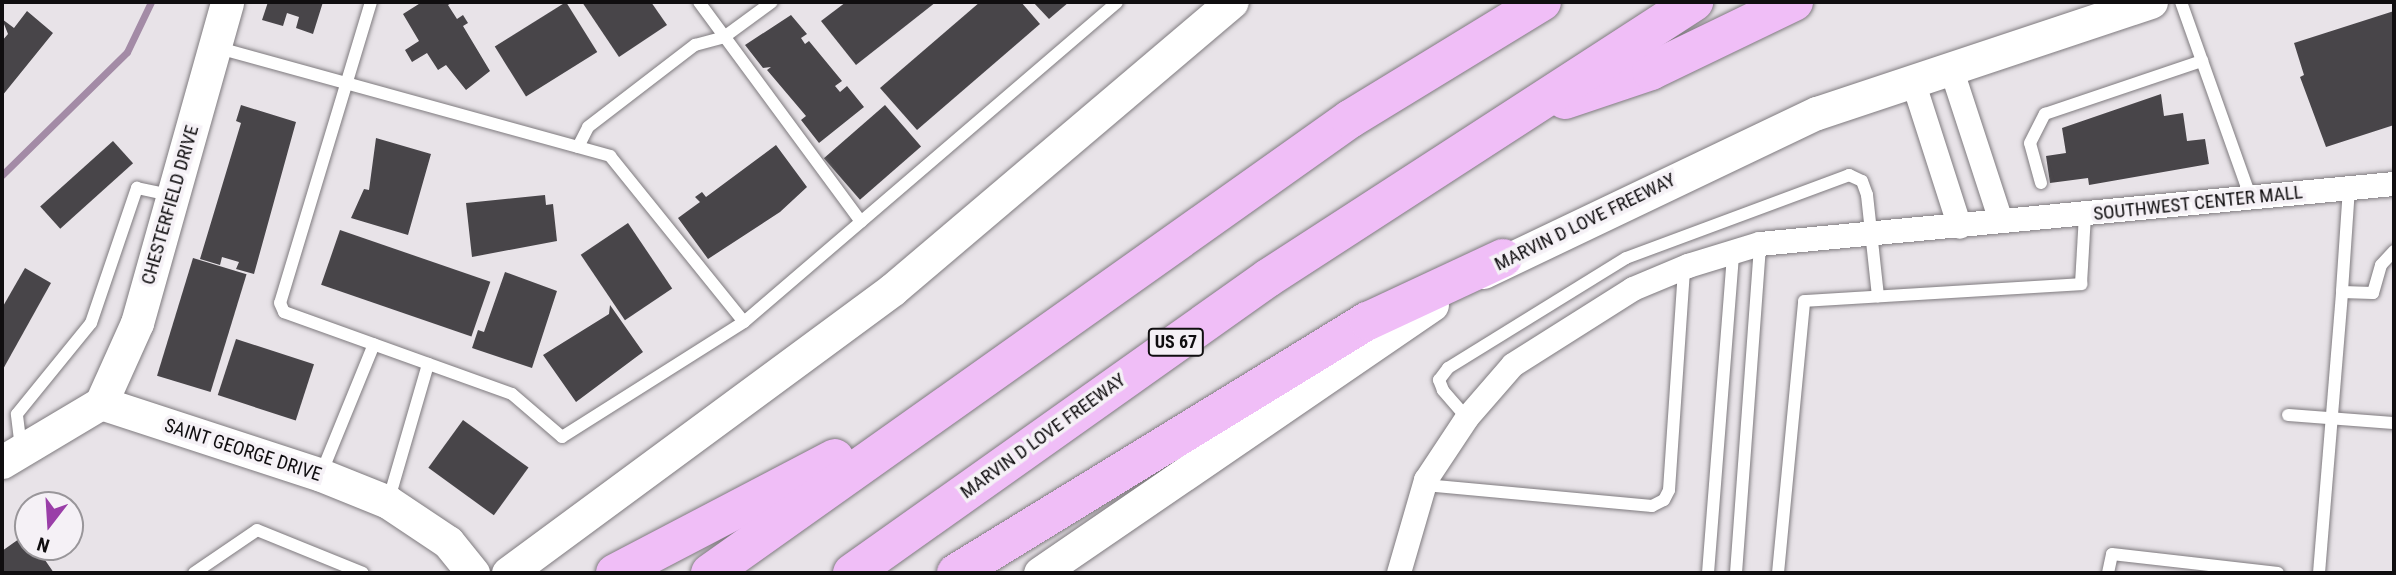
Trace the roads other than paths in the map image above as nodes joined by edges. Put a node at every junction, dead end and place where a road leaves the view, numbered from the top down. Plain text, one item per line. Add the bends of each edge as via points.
1 (227, 2) edge
2 (371, 2) edge
3 (699, 2) edge
4 (772, 2) edge
5 (1117, 2) edge
6 (1232, 2) edge
7 (1492, 2) edge
8 (1542, 2) edge
9 (1694, 2) edge
10 (1794, 2) edge
11 (2151, 2) edge
12 (2181, 2) edge
13 (724, 37) junction
14 (214, 47) junction
15 (2202, 61) junction
16 (1951, 68) junction
17 (1913, 81) junction
18 (347, 86) junction
19 (1350, 119) junction
20 (1506, 119) junction
21 (578, 148) junction
22 (2040, 183) dead end
23 (2394, 184) edge
24 (2349, 188) junction
25 (173, 196) junction
26 (2252, 199) junction
27 (2085, 215) junction
28 (2001, 221) junction
29 (861, 222) junction
30 (1960, 227) junction
31 (1871, 235) junction
32 (1760, 244) junction
33 (2394, 251) edge
34 (1733, 253) junction
35 (1503, 258) junction
36 (1684, 268) junction
37 (2342, 292) junction
38 (1878, 296) junction
39 (744, 321) junction
40 (374, 344) junction
41 (428, 364) junction
42 (101, 403) junction
43 (2288, 415) dead end
44 (2332, 417) junction
45 (1467, 418) junction
46 (921, 421) junction
47 (2394, 423) edge
48 (12, 457) edge
49 (321, 475) junction
50 (1424, 485) junction
51 (388, 502) junction
52 (194, 573) edge
53 (363, 573) edge
54 (472, 573) edge
55 (508, 573) edge
56 (615, 573) edge
57 (710, 573) edge
58 (852, 573) edge
59 (956, 573) edge
60 (1040, 573) edge
61 (1399, 573) edge
62 (1708, 573) edge
63 (1736, 573) edge
64 (1778, 573) edge
65 (2108, 573) edge
66 (2278, 573) edge
67 (2319, 573) edge

1 - 14 main road, CHESTERFIELD DRIVE
2 - 18 lane
3 - 13 lane
4 - 13 lane
5 - 29 lane
6 - 55 main road via 893,289
7 - 19 highway via 1373,88
8 - 19 highway
9 - 20 highway, MARVIN D LOVE FREEWAY / US 67
10 - 20 highway via 1651,71
11 - 16 main road, MARVIN D LOVE FREEWAY
12 - 15 lane
13 - 21 lane via 695,45 588,127
13 - 29 lane
14 - 18 lane
14 - 25 main road, CHESTERFIELD DRIVE
15 - 22 lane via 2045,114 2030,143
15 - 26 lane
16 - 17 main road, MARVIN D LOVE FREEWAY
16 - 28 street
17 - 30 street
17 - 35 main road, MARVIN D LOVE FREEWAY via 1817,113
18 - 21 lane
18 - 40 lane via 280,303 284,312
19 - 46 highway
20 - 58 highway, MARVIN D LOVE FREEWAY / US 67 via 1113,385
21 - 39 lane via 610,156
23 - 24 street, SOUTHWEST CENTER MALL
24 - 26 street, SOUTHWEST CENTER MALL
24 - 37 lane
25 - 42 main road, CHESTERFIELD DRIVE via 137,323
25 - 48 lane via 137,188 91,323 17,414
26 - 27 street, SOUTHWEST CENTER MALL
27 - 28 street, SOUTHWEST CENTER MALL
27 - 38 lane via 2081,284
28 - 30 street, SOUTHWEST CENTER MALL
29 - 39 lane
30 - 31 street, SOUTHWEST CENTER MALL
31 - 32 street, SOUTHWEST CENTER MALL
31 - 38 lane
31 - 45 lane via 1862,181 1849,175 1626,258 1448,368 1439,380
32 - 34 street, SOUTHWEST CENTER MALL
32 - 63 lane
33 - 37 lane via 2381,265 2373,293
34 - 36 street, SOUTHWEST CENTER MALL
34 - 62 lane
35 - 59 highway via 1368,321
35 - 60 main road, MARVIN D LOVE FREEWAY
36 - 45 street, SOUTHWEST CENTER MALL via 1633,289 1513,365
36 - 50 lane via 1669,490 1664,500 1652,506
37 - 44 lane
38 - 64 lane via 1804,301
39 - 41 lane via 562,437 512,394
40 - 41 lane
40 - 49 lane
41 - 51 lane
42 - 48 main road
42 - 49 main road, SAINT GEORGE DRIVE
43 - 44 lane
44 - 47 lane
44 - 67 lane
45 - 50 street, SOUTHWEST CENTER MALL
46 - 56 highway via 852,449
46 - 57 highway
49 - 51 main road, SAINT GEORGE DRIVE
50 - 61 street, SOUTHWEST CENTER MALL
51 - 54 main road, SAINT GEORGE DRIVE via 448,542
52 - 53 lane via 257,530
65 - 66 lane via 2112,554

